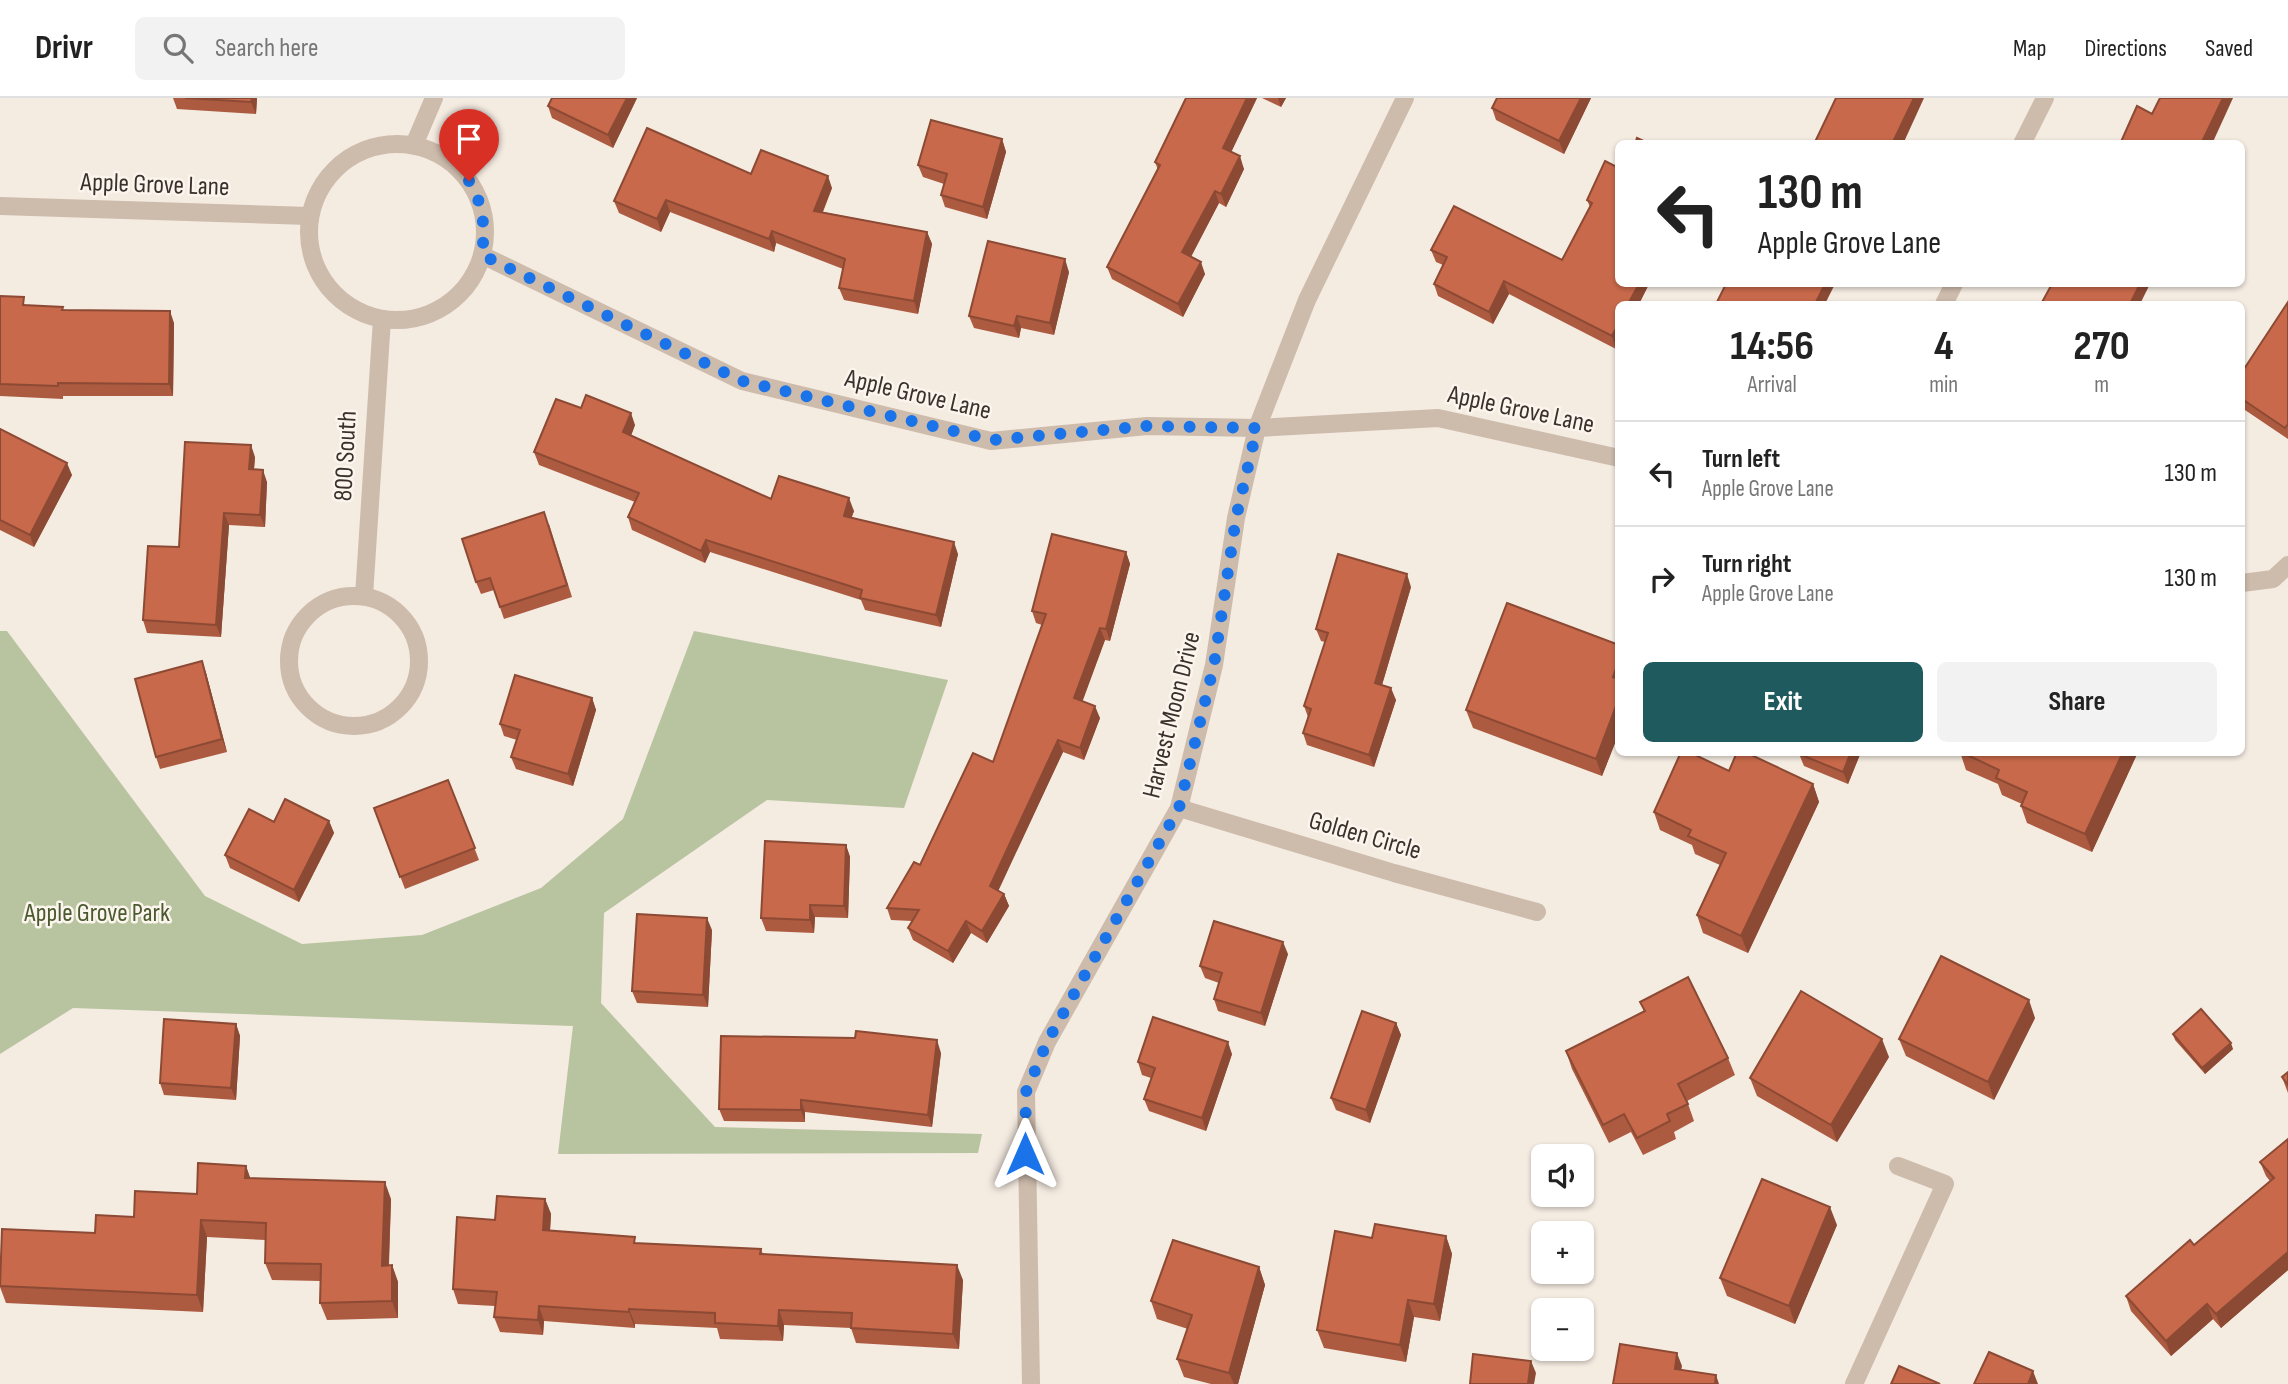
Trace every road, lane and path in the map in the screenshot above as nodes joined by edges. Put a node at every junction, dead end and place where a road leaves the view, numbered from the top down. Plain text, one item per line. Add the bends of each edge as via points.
1 (435, 98) edge
2 (1405, 98) edge
3 (2045, 98) edge
4 (2024, 140) edge
5 (414, 145) junction
6 (0, 206) edge
7 (309, 216) junction
8 (482, 255) junction
9 (382, 319) junction
10 (1257, 428) junction
11 (1615, 457) edge
12 (2288, 565) edge
13 (2245, 583) edge
14 (364, 596) junction
15 (1179, 808) junction
16 (1538, 912) dead end
17 (1898, 1166) dead end
18 (1031, 1384) edge
19 (1854, 1384) edge

1 - 5 street
2 - 10 street, Harvest Moon Drive via 1307,300
3 - 4 street
5 - 7 street via 383,144 352,155 328,175
5 - 8 street via 447,159 469,181 485,224
6 - 7 street, Apple Grove Lane
7 - 9 street via 309,247 326,286 349,307
8 - 9 street via 468,284 446,305 413,319
8 - 10 street, Apple Grove Lane via 742,381 992,440 1147,426
9 - 14 street, 800 South
10 - 11 street, Apple Grove Lane via 1438,418
10 - 15 street, Harvest Moon Drive via 1236,518 1214,665
12 - 13 street via 2273,579
14 - 14 street via 341,597 311,611 297,629 290,650 294,686 307,706 325,720 350,726 372,723 399,708 412,689 419,662 415,639 404,619 386,604
15 - 16 street, Golden Circle
15 - 18 street, Harvest Moon Drive via 1047,1042 1026,1092
17 - 19 street via 1945,1184

